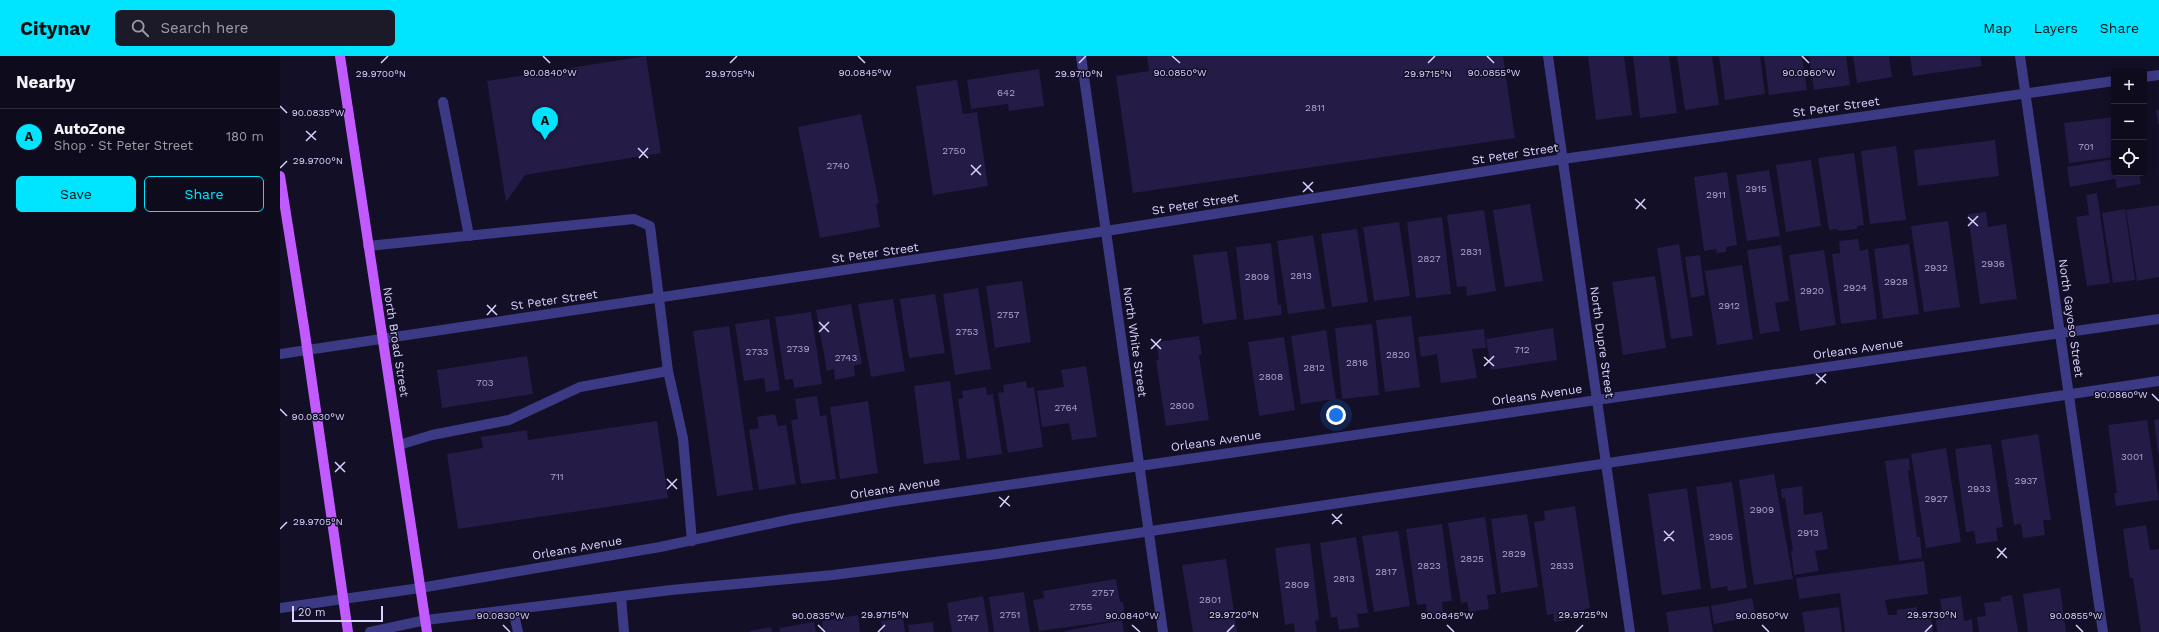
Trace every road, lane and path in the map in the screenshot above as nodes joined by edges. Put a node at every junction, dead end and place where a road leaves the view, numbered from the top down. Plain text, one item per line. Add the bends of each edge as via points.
1 (340, 56) edge
2 (1081, 56) edge
3 (1548, 56) edge
4 (2020, 56) edge
5 (2159, 75) edge
6 (2147, 77) edge
7 (2111, 81) edge
8 (2026, 93) junction
9 (443, 102) dead end
10 (1563, 159) junction
11 (280, 176) edge
12 (1106, 232) junction
13 (469, 236) junction
14 (368, 246) junction
15 (660, 298) junction
16 (2159, 319) edge
17 (2060, 333) junction
18 (382, 339) junction
19 (307, 350) junction
20 (280, 354) edge
21 (668, 371) junction
22 (2159, 381) edge
23 (2069, 394) junction
24 (1597, 400) junction
25 (399, 444) junction
26 (1606, 463) junction
27 (1139, 465) junction
28 (1149, 531) junction
29 (692, 541) junction
30 (420, 588) junction
31 (621, 597) junction
32 (343, 598) junction
33 (280, 608) edge
34 (513, 610) junction
35 (426, 620) junction
36 (348, 632) edge
37 (370, 632) edge
38 (427, 632) edge
39 (518, 632) edge
40 (624, 632) edge
41 (1163, 632) edge
42 (1630, 632) edge
43 (2102, 632) edge

1 - 14 main road, North Broad Street
2 - 12 street, North White Street
3 - 10 street, North Dupre Street
4 - 8 street, North Gayoso Street
5 - 6 street
7 - 8 street, St Peter Street
8 - 10 street, St Peter Street
8 - 17 street, North Gayoso Street
9 - 13 street
10 - 12 street, St Peter Street
10 - 24 street, North Dupre Street
11 - 19 main road
12 - 15 street, St Peter Street
12 - 27 street, North White Street
13 - 14 street
13 - 15 street via 634,219 650,226
14 - 18 main road, North Broad Street
15 - 18 street, St Peter Street
15 - 21 street
16 - 17 street, Orleans Avenue
17 - 23 street, North Gayoso Street
17 - 24 street, Orleans Avenue
18 - 19 street, St Peter Street
18 - 25 main road, North Broad Street
19 - 20 street, St Peter Street
19 - 32 main road
21 - 25 street via 580,386 509,420
21 - 29 street via 683,438
22 - 23 street
23 - 26 street
23 - 43 street, North Gayoso Street
24 - 26 street, North Dupre Street
24 - 27 street, Orleans Avenue
25 - 30 main road, North Broad Street
26 - 28 street
26 - 42 street, North Dupre Street
27 - 28 street, North White Street
27 - 29 street, Orleans Avenue via 890,502 792,519
28 - 31 street via 833,576
28 - 41 street, North White Street
29 - 30 street, Orleans Avenue
30 - 32 street, Orleans Avenue
30 - 35 main road, North Broad Street
31 - 34 street
31 - 40 street
32 - 33 street, Orleans Avenue
32 - 36 main road
34 - 35 street
34 - 39 street
35 - 37 street
35 - 38 main road, North Broad Street

